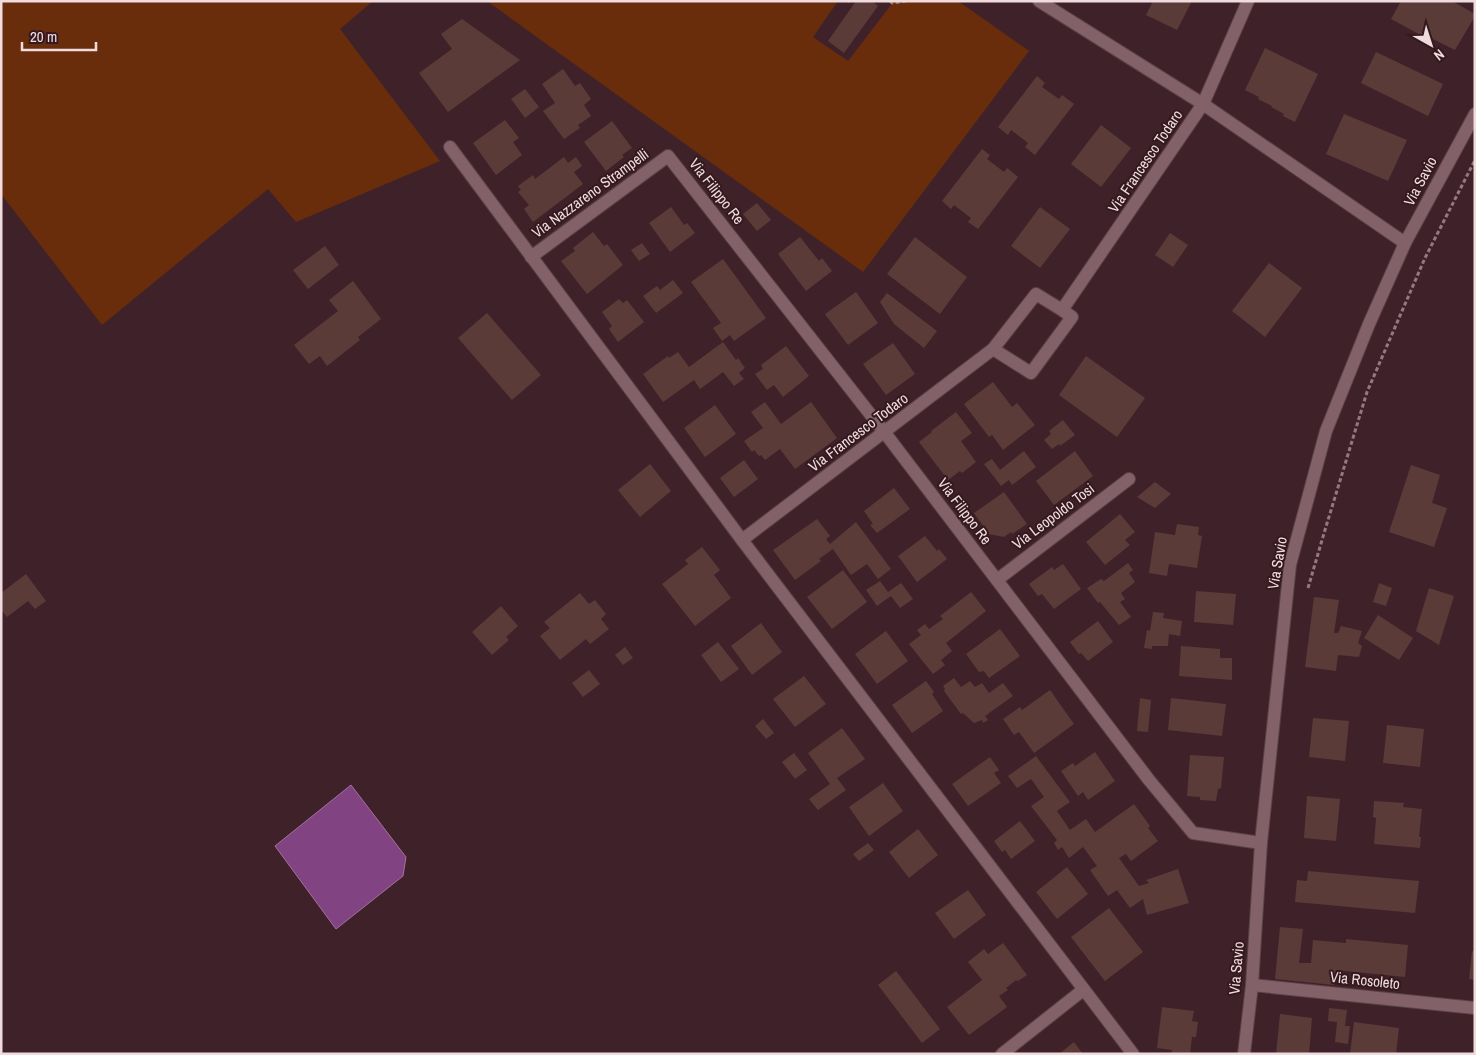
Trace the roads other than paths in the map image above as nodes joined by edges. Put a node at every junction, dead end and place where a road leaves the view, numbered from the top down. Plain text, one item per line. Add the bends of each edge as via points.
1 (1039, 1) edge
2 (1248, 1) edge
3 (1203, 104) junction
4 (1475, 114) edge
5 (450, 147) dead end
6 (668, 156) joint
7 (1405, 243) junction
8 (531, 257) junction
9 (1062, 310) junction
10 (993, 350) junction
11 (885, 433) junction
12 (1129, 479) dead end
13 (742, 540) junction
14 (997, 580) junction
15 (1261, 843) junction
16 (1252, 985) junction
17 (1083, 990) junction
18 (1475, 1008) edge
19 (1002, 1054) edge
20 (1133, 1054) edge
21 (1244, 1054) edge

1 - 3 street
2 - 3 street, Via Francesco Todaro
3 - 7 street
3 - 9 street, Via Francesco Todaro
4 - 7 street, Via Savio
5 - 8 street
6 - 8 street, Via Nazzareno Strampelli
6 - 11 street, Via Filippo Re
7 - 15 street, Via Savio via 1326,431 1290,565
8 - 13 street
9 - 10 street, Via Francesco Todaro via 1036,294
9 - 10 street via 1072,317 1031,373
10 - 11 street, Via Francesco Todaro
11 - 13 street, Via Francesco Todaro
11 - 14 street, Via Filippo Re
12 - 14 street, Via Leopoldo Tosi
13 - 17 street
14 - 15 street, Via Filippo Re via 1193,833
15 - 16 street, Via Savio
16 - 18 street, Via Rosoleto
16 - 21 street, Via Savio
17 - 19 street
17 - 20 street

